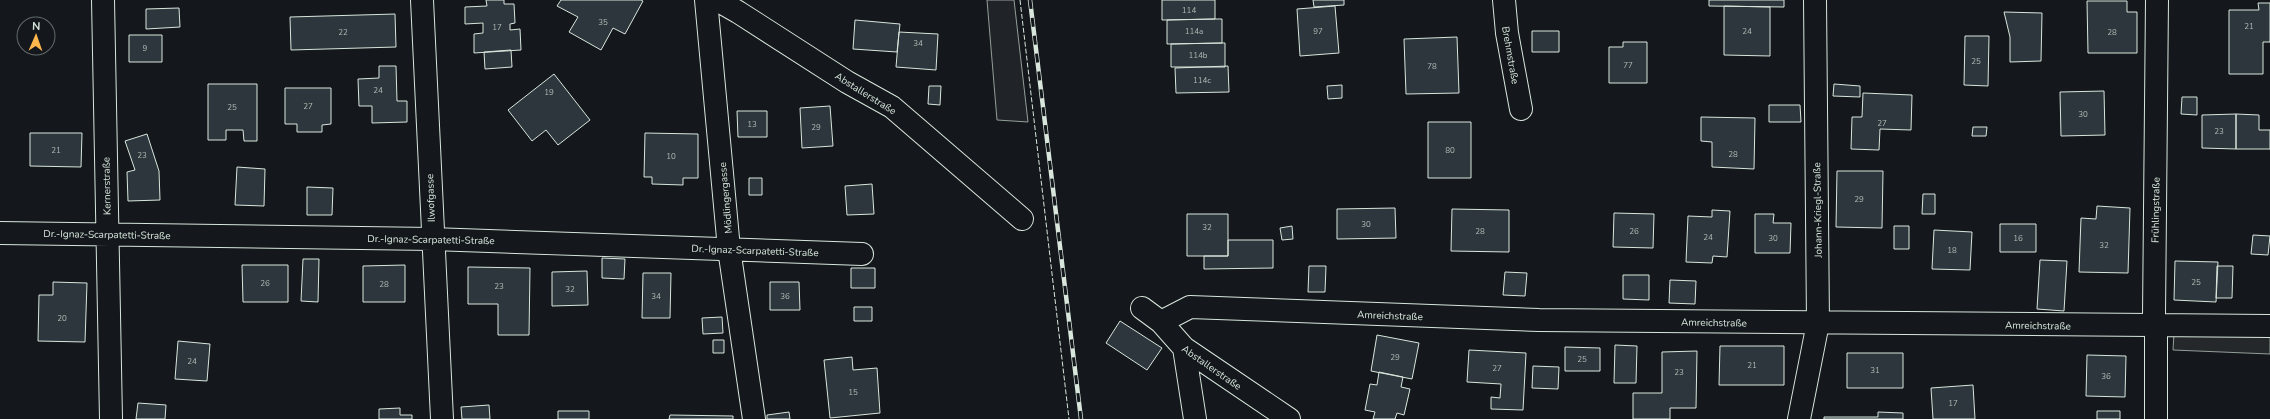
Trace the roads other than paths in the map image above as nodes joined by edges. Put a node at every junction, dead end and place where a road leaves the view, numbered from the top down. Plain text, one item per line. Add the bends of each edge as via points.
1 (103, 0) edge
2 (422, 0) edge
3 (706, 0) edge
4 (716, 0) edge
5 (1504, 0) edge
6 (1815, 0) edge
7 (2157, 0) edge
8 (1521, 109) dead end
9 (1022, 219) dead end
10 (0, 233) edge
11 (107, 234) junction
12 (432, 239) junction
13 (730, 249) junction
14 (862, 254) dead end
15 (1142, 308) dead end
16 (1161, 322) junction
17 (1818, 323) junction
18 (2156, 326) junction
19 (2270, 326) edge
20 (1184, 348) junction
21 (111, 419) edge
22 (442, 419) edge
23 (754, 419) edge
24 (1195, 419) edge
25 (1288, 419) edge
26 (1799, 419) edge
27 (2156, 419) edge

1 - 11 street, Kernerstraße
2 - 12 street, Ilwofgasse
3 - 13 street, Mödlingergasse
4 - 9 street, Abstallerstraße via 892,108
5 - 8 street, Brehmstraße via 1507,33
6 - 17 street, Johann-Kriegl-Straße
7 - 18 street, Frühlingstraße via 2154,315
10 - 11 street, Dr.-Ignaz-Scarpatetti-Straße
11 - 12 street, Dr.-Ignaz-Scarpatetti-Straße
11 - 21 street, Kernerstraße
12 - 13 street, Dr.-Ignaz-Scarpatetti-Straße
12 - 22 street, Ilwofgasse
13 - 14 street, Dr.-Ignaz-Scarpatetti-Straße
13 - 23 street, Mödlingergasse
15 - 16 street, Abstallerstraße
16 - 17 street, Amreichstraße via 1190,307 1539,320
16 - 20 street, Abstallerstraße
17 - 18 street, Amreichstraße
17 - 26 street, Johann-Kriegl-Straße
18 - 19 street, Amreichstraße
18 - 27 street, Frühlingstraße
20 - 24 street
20 - 25 street, Abstallerstraße

